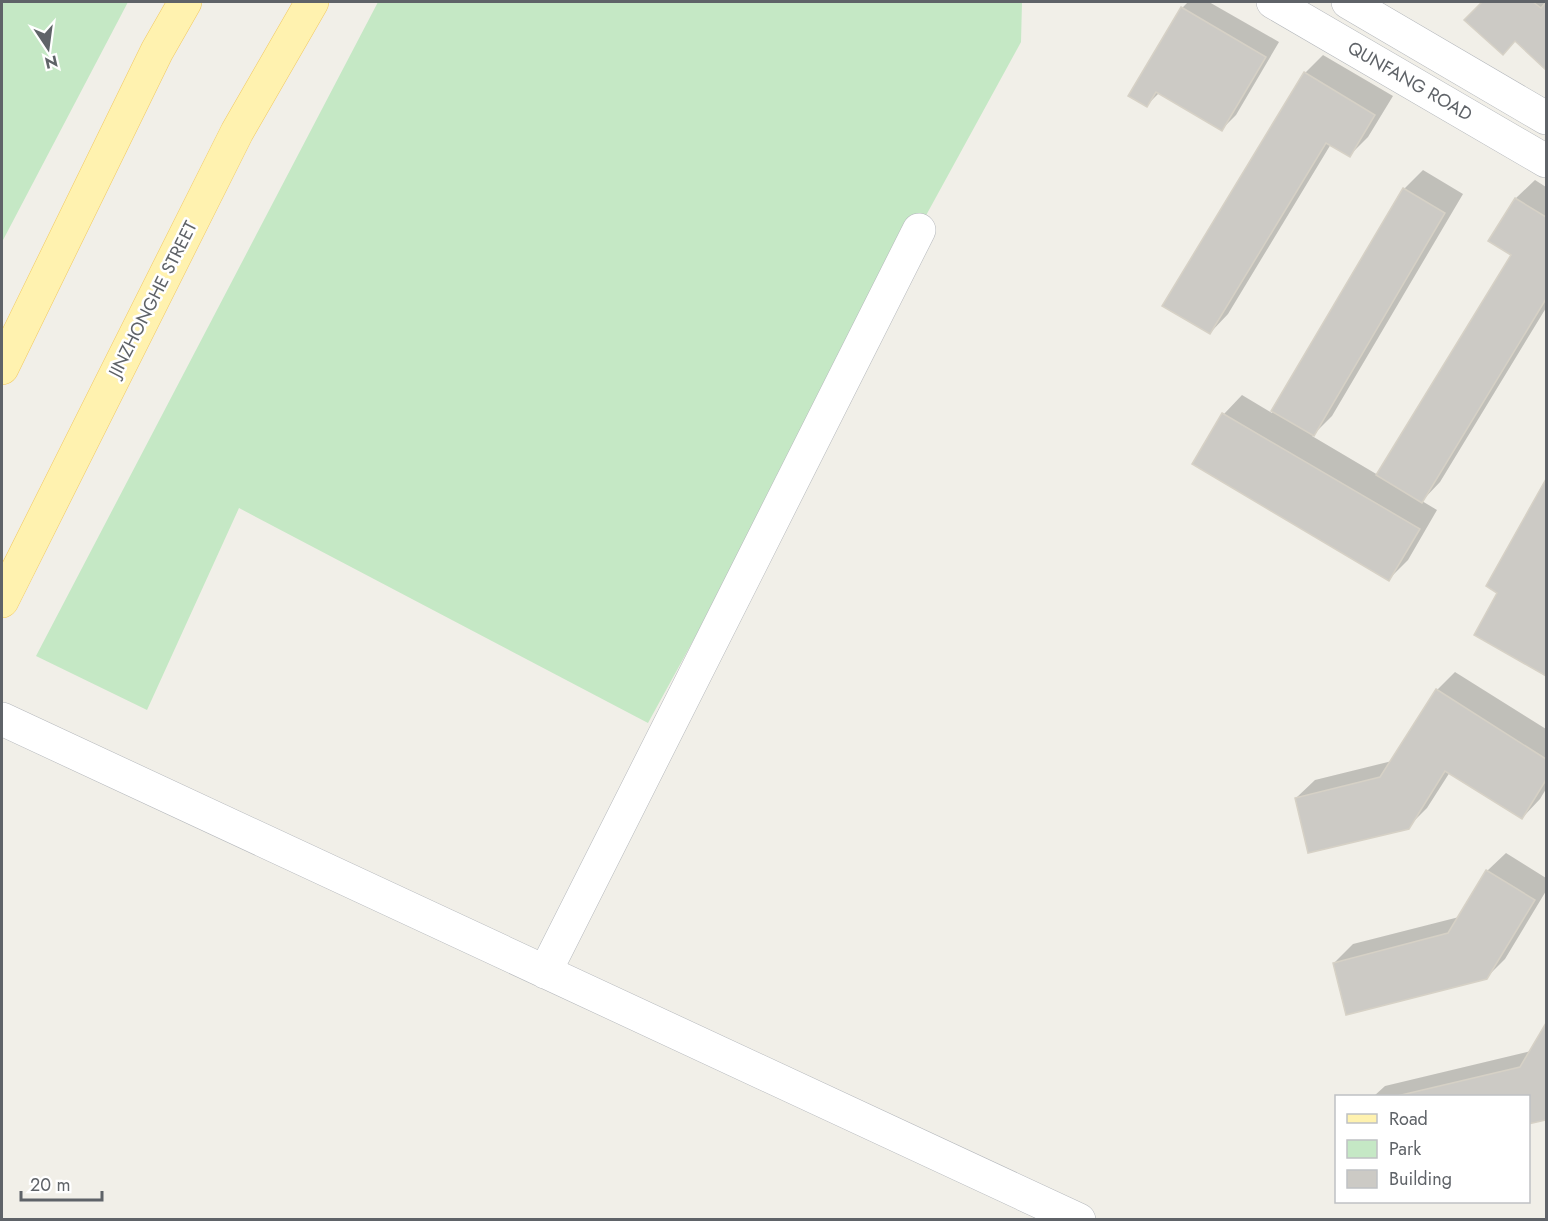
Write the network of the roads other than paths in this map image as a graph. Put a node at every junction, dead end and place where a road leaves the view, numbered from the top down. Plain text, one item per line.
1 (185, 2) edge
2 (312, 2) edge
3 (1273, 2) edge
4 (1348, 2) edge
5 (1546, 118) edge
6 (1546, 161) edge
7 (919, 230) dead end
8 (2, 368) edge
9 (2, 601) edge
10 (2, 719) edge
11 (545, 972) junction
12 (1079, 1220) edge

1 - 8 main road
2 - 9 main road, JINZHONGHE STREET
3 - 6 street, QUNFANG ROAD
4 - 5 street, QUNFANG ROAD
7 - 11 street
10 - 11 street
11 - 12 street

